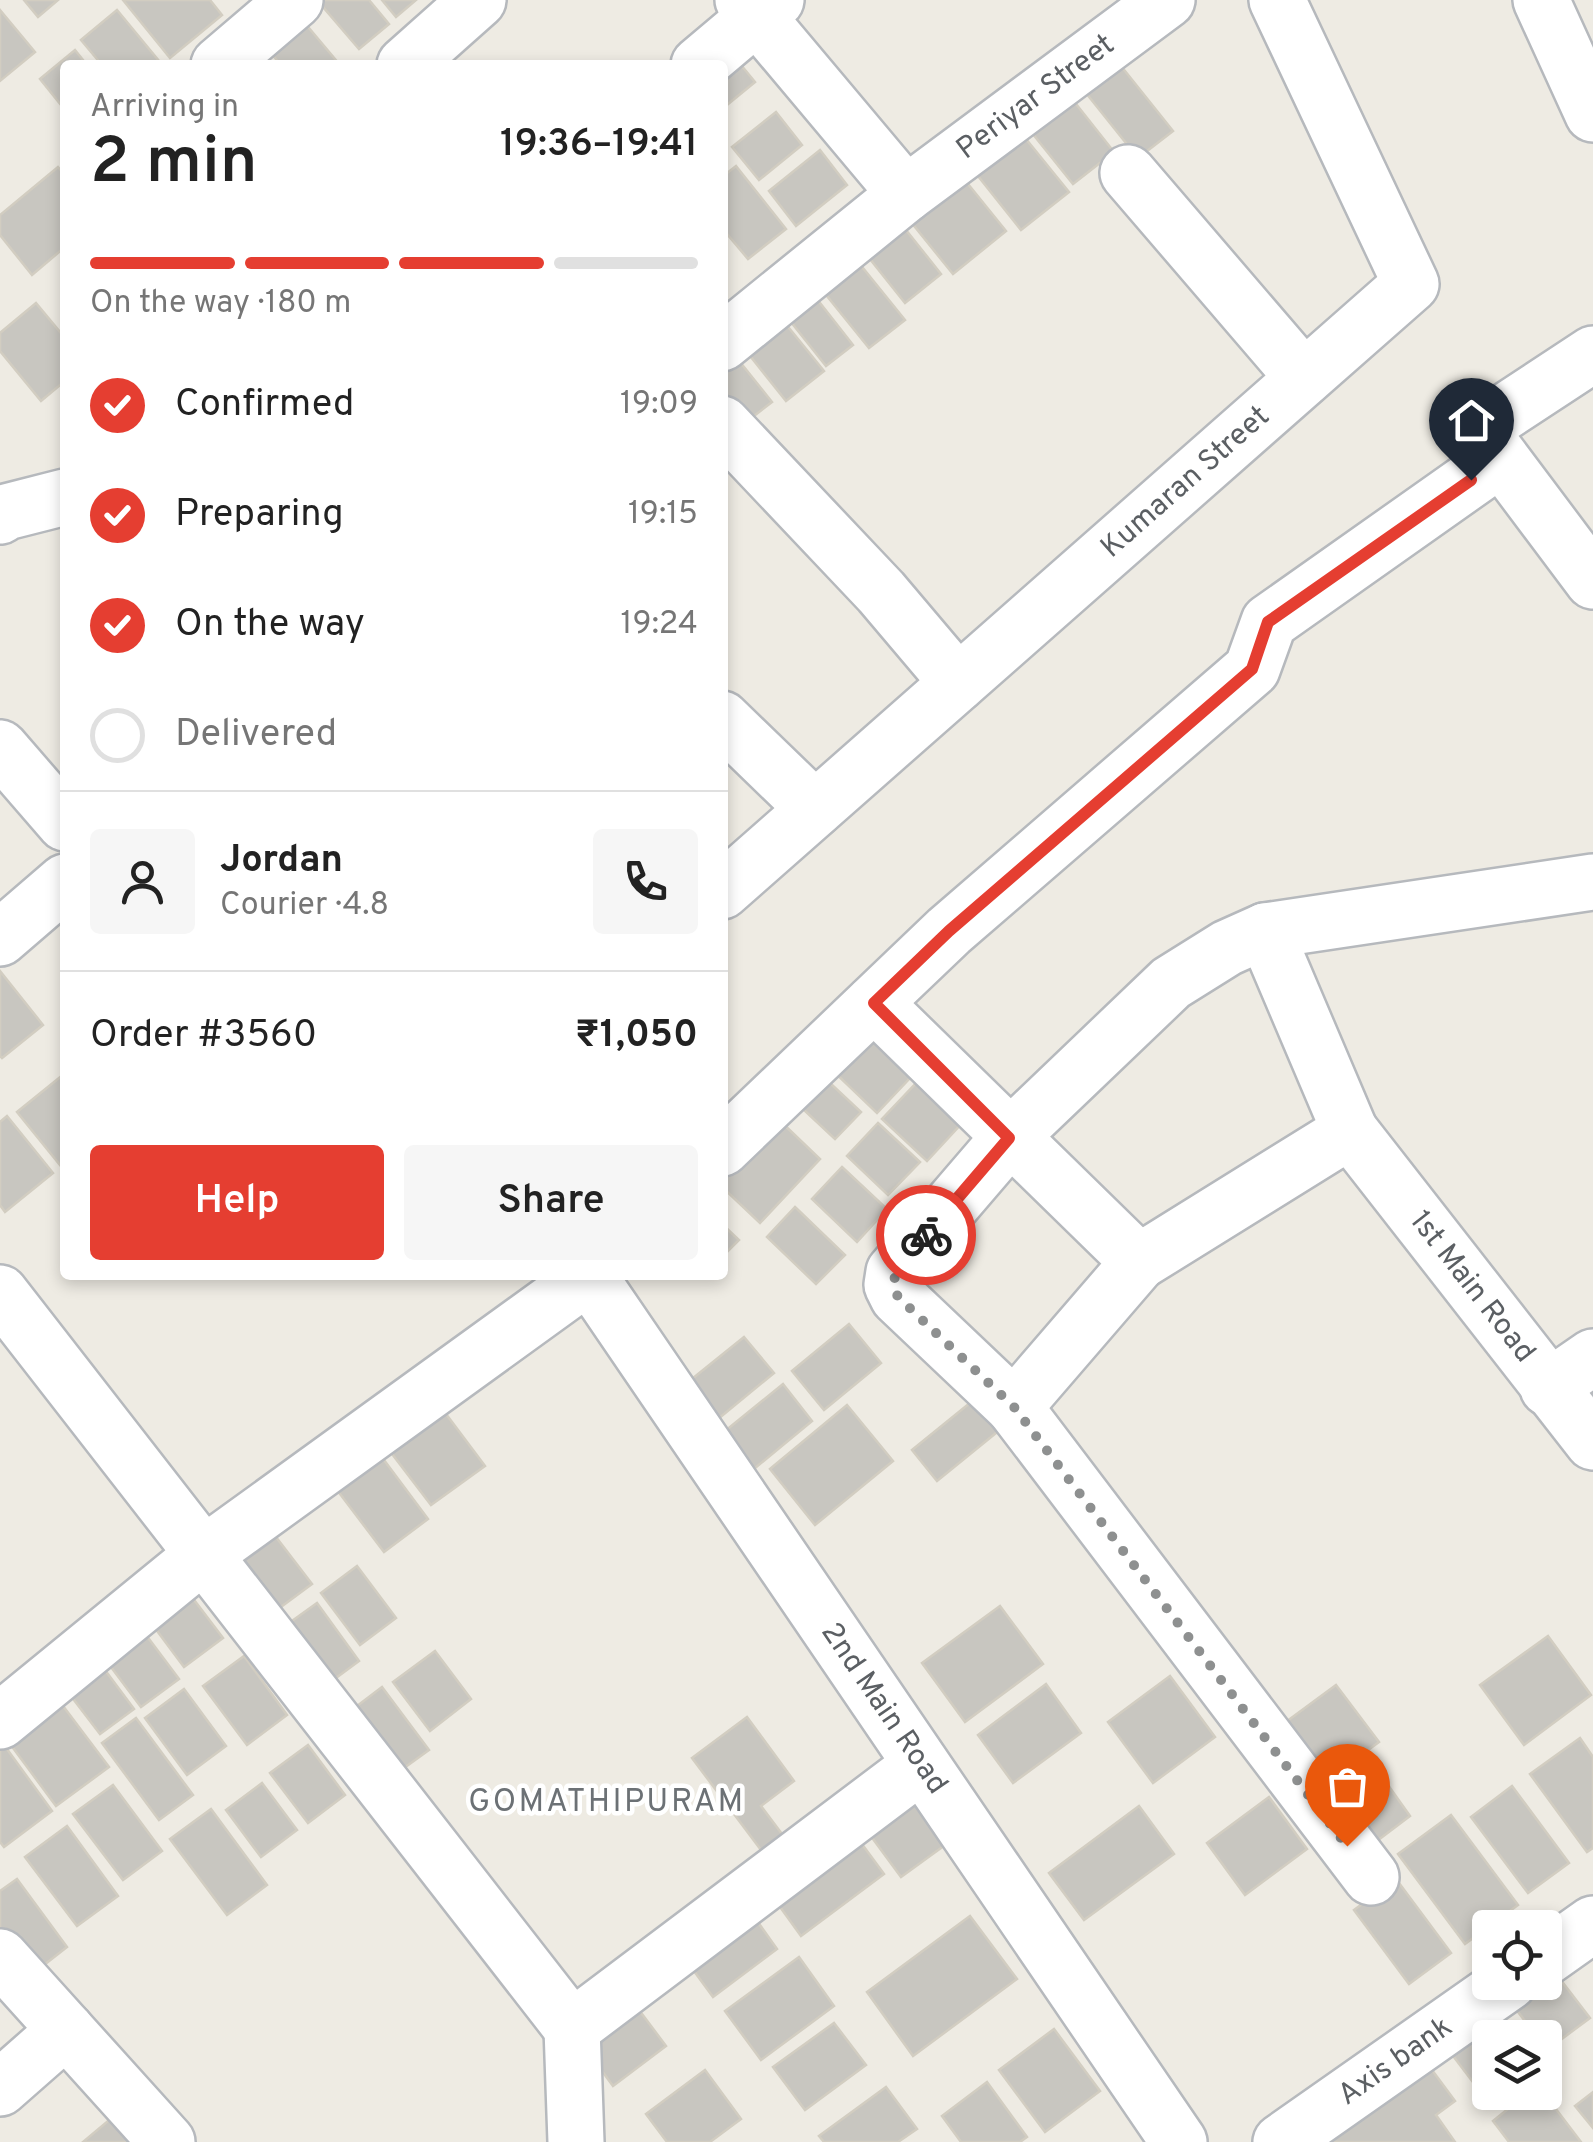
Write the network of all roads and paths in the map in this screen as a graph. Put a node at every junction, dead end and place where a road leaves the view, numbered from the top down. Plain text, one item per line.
1 (295, 0) edge
2 (478, 0) edge
3 (1167, 0) edge
4 (1276, 0) edge
5 (1541, 0) edge
6 (759, 6) edge
7 (226, 60) edge
8 (411, 60) edge
9 (704, 60) edge
10 (1593, 114) edge
11 (1128, 173) dead end
12 (906, 194) junction
13 (728, 338) edge
14 (1593, 354) edge
15 (1304, 378) junction
16 (728, 430) edge
17 (1500, 459) junction
18 (60, 498) edge
19 (0, 516) edge
20 (1593, 582) edge
21 (958, 683) junction
22 (728, 726) edge
23 (0, 748) edge
24 (815, 808) junction
25 (60, 817) edge
26 (1593, 882) edge
27 (728, 885) edge
28 (60, 886) edge
29 (1265, 931) junction
30 (0, 938) edge
31 (874, 1003) junction
32 (1350, 1131) junction
33 (1009, 1138) junction
34 (728, 1142) edge
35 (1140, 1262) junction
36 (582, 1280) edge
37 (592, 1280) edge
38 (0, 1293) edge
39 (1593, 1358) edge
40 (1548, 1388) junction
41 (1014, 1407) junction
42 (1593, 1442) edge
43 (204, 1554) junction
44 (0, 1721) edge
45 (922, 1765) junction
46 (1371, 1877) dead end
47 (1593, 1924) edge
48 (1562, 1946) edge
49 (0, 1957) edge
50 (1483, 2000) edge
51 (572, 2028) junction
52 (66, 2030) junction
53 (0, 2088) edge
54 (1157, 2134) edge
55 (167, 2142) edge
56 (576, 2142) edge
57 (1281, 2142) edge

1 - 7 street
2 - 8 street
3 - 12 street, Periyar Street
4 - 15 street, Kumaran Street
5 - 10 street
6 - 9 street
6 - 12 street
11 - 15 street
12 - 13 street
14 - 17 street
15 - 21 street, Kumaran Street
16 - 21 street
17 - 20 street
17 - 31 street
18 - 19 street
21 - 24 street, Kumaran Street
22 - 24 street
23 - 25 street
24 - 27 street, Kumaran Street
26 - 29 street
28 - 30 street
29 - 32 street, 1st Main Road
29 - 33 street
31 - 33 street
31 - 34 street
32 - 35 street
32 - 40 street, 1st Main Road
33 - 35 street
33 - 41 street
35 - 41 street
36 - 43 street
37 - 45 street, 2nd Main Road
38 - 43 street
39 - 40 street
40 - 42 street, 1st Main Road
41 - 46 street
43 - 44 street
43 - 51 street
45 - 51 street
45 - 54 street, 2nd Main Road
47 - 48 street
49 - 52 street
50 - 57 street, Axis bank
51 - 56 street
52 - 53 street
52 - 55 street

